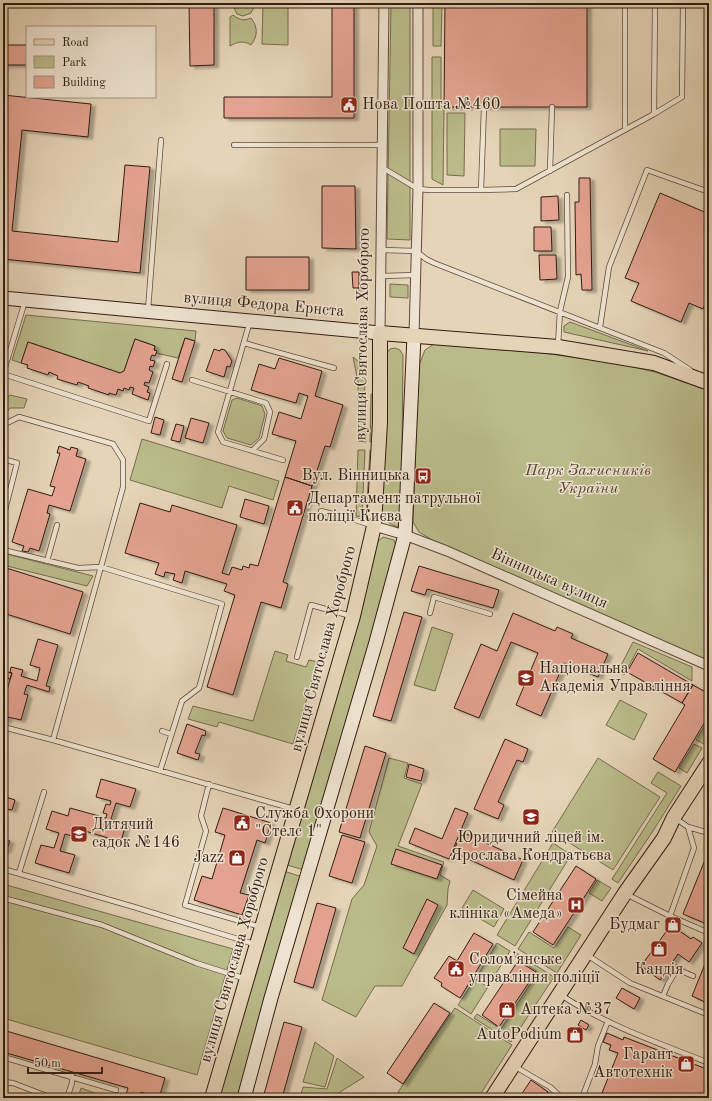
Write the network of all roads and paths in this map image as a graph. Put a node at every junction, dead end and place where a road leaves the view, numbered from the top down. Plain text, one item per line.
1 (384, 3) edge
2 (418, 3) edge
3 (625, 3) edge
4 (655, 3) edge
5 (683, 3) edge
6 (484, 107) dead end
7 (552, 107) dead end
8 (654, 114) junction
9 (625, 130) junction
10 (161, 140) dead end
11 (234, 145) dead end
12 (382, 145) junction
13 (383, 168) junction
14 (550, 171) junction
15 (418, 189) junction
16 (481, 190) junction
17 (709, 192) edge
18 (567, 195) dead end
19 (382, 250) junction
20 (416, 251) junction
21 (416, 275) junction
22 (382, 276) junction
23 (3, 298) edge
24 (25, 300) junction
25 (560, 311) junction
26 (148, 312) junction
27 (250, 321) junction
28 (600, 327) junction
29 (380, 333) junction
30 (414, 336) junction
31 (244, 343) junction
32 (558, 347) junction
33 (166, 364) dead end
34 (334, 368) dead end
35 (192, 380) dead end
36 (708, 382) edge
37 (230, 392) junction
38 (3, 431) edge
39 (253, 450) junction
40 (3, 459) edge
41 (283, 460) dead end
42 (321, 511) dead end
43 (3, 518) edge
44 (57, 525) dead end
45 (374, 526) junction
46 (405, 535) junction
47 (3, 550) edge
48 (47, 561) junction
49 (102, 567) junction
50 (430, 613) dead end
51 (490, 614) dead end
52 (353, 616) junction
53 (297, 657) dead end
54 (709, 666) edge
55 (3, 727) edge
56 (162, 731) dead end
57 (171, 734) junction
58 (53, 740) junction
59 (709, 763) edge
60 (160, 770) junction
61 (209, 784) junction
62 (44, 792) dead end
63 (297, 810) junction
64 (674, 817) junction
65 (688, 828) junction
66 (709, 833) edge
67 (3, 869) edge
68 (19, 873) junction
69 (625, 893) junction
70 (3, 898) edge
71 (670, 916) junction
72 (263, 927) junction
73 (709, 933) edge
74 (258, 945) junction
75 (585, 954) junction
76 (693, 976) dead end
77 (247, 979) junction
78 (559, 994) junction
79 (663, 996) junction
80 (709, 1015) edge
81 (608, 1022) junction
82 (3, 1057) edge
83 (709, 1063) edge
84 (513, 1066) junction
85 (72, 1076) junction
86 (3, 1082) edge
87 (116, 1090) dead end
88 (52, 1098) edge
89 (67, 1098) edge
90 (212, 1098) edge
91 (244, 1098) edge
92 (492, 1098) edge
93 (562, 1098) edge
94 (582, 1098) edge

1 - 12 street, вулиця Святослава Хороброго
2 - 15 street
3 - 9 lane
4 - 8 lane
5 - 8 lane
6 - 16 lane
7 - 14 lane
8 - 9 lane
9 - 14 lane
10 - 26 lane
11 - 12 lane
12 - 13 street, вулиця Святослава Хороброго
13 - 15 lane
13 - 19 street, вулиця Святослава Хороброго
14 - 16 lane
15 - 16 lane
15 - 20 street
17 - 28 lane
18 - 25 lane
19 - 20 lane
19 - 22 street, вулиця Святослава Хороброго
20 - 21 street
20 - 25 lane
21 - 22 lane
21 - 30 street
22 - 29 street, вулиця Святослава Хороброго
23 - 24 street, вулиця Федора Ернста
24 - 26 street, вулиця Федора Ернста
24 - 33 lane
25 - 28 lane
25 - 32 lane
26 - 27 street, вулиця Федора Ернста
27 - 29 street, вулиця Федора Ернста
27 - 31 lane
28 - 36 lane
29 - 30 main road, вулиця Федора Ернста
29 - 45 main road, вулиця Святослава Хороброго
30 - 32 main road, вулиця Федора Ернста
30 - 46 street
31 - 34 lane
31 - 37 lane
32 - 36 main road, вулиця Федора Ернста
35 - 37 lane
37 - 39 lane
37 - 39 lane
38 - 49 lane
39 - 41 lane
40 - 43 lane
42 - 45 lane
44 - 48 lane
45 - 46 street, Вінницька вулиця
45 - 52 main road, вулиця Святослава Хороброго
46 - 54 street, Вінницька вулиця
46 - 91 street
47 - 48 lane
48 - 49 lane
49 - 57 lane
49 - 58 lane
50 - 51 lane
52 - 53 lane
52 - 63 main road, вулиця Святослава Хороброго
55 - 58 lane
56 - 57 lane
57 - 60 lane
58 - 60 lane
59 - 64 main road
60 - 61 lane
61 - 63 lane
61 - 72 lane
62 - 68 lane
63 - 72 main road, вулиця Святослава Хороброго
64 - 65 lane
64 - 69 main road
65 - 66 lane
65 - 71 lane
67 - 68 lane
68 - 74 lane
69 - 71 lane
69 - 75 main road
70 - 77 lane
71 - 73 lane
72 - 74 main road, вулиця Святослава Хороброго
74 - 77 main road, вулиця Святослава Хороброго
75 - 78 main road
75 - 79 lane
76 - 79 lane
77 - 90 main road, вулиця Святослава Хороброго
78 - 81 lane
78 - 84 main road
79 - 80 lane
81 - 83 lane
81 - 94 lane
82 - 85 lane
84 - 92 main road
84 - 93 lane
85 - 87 lane
85 - 89 lane
86 - 88 lane

